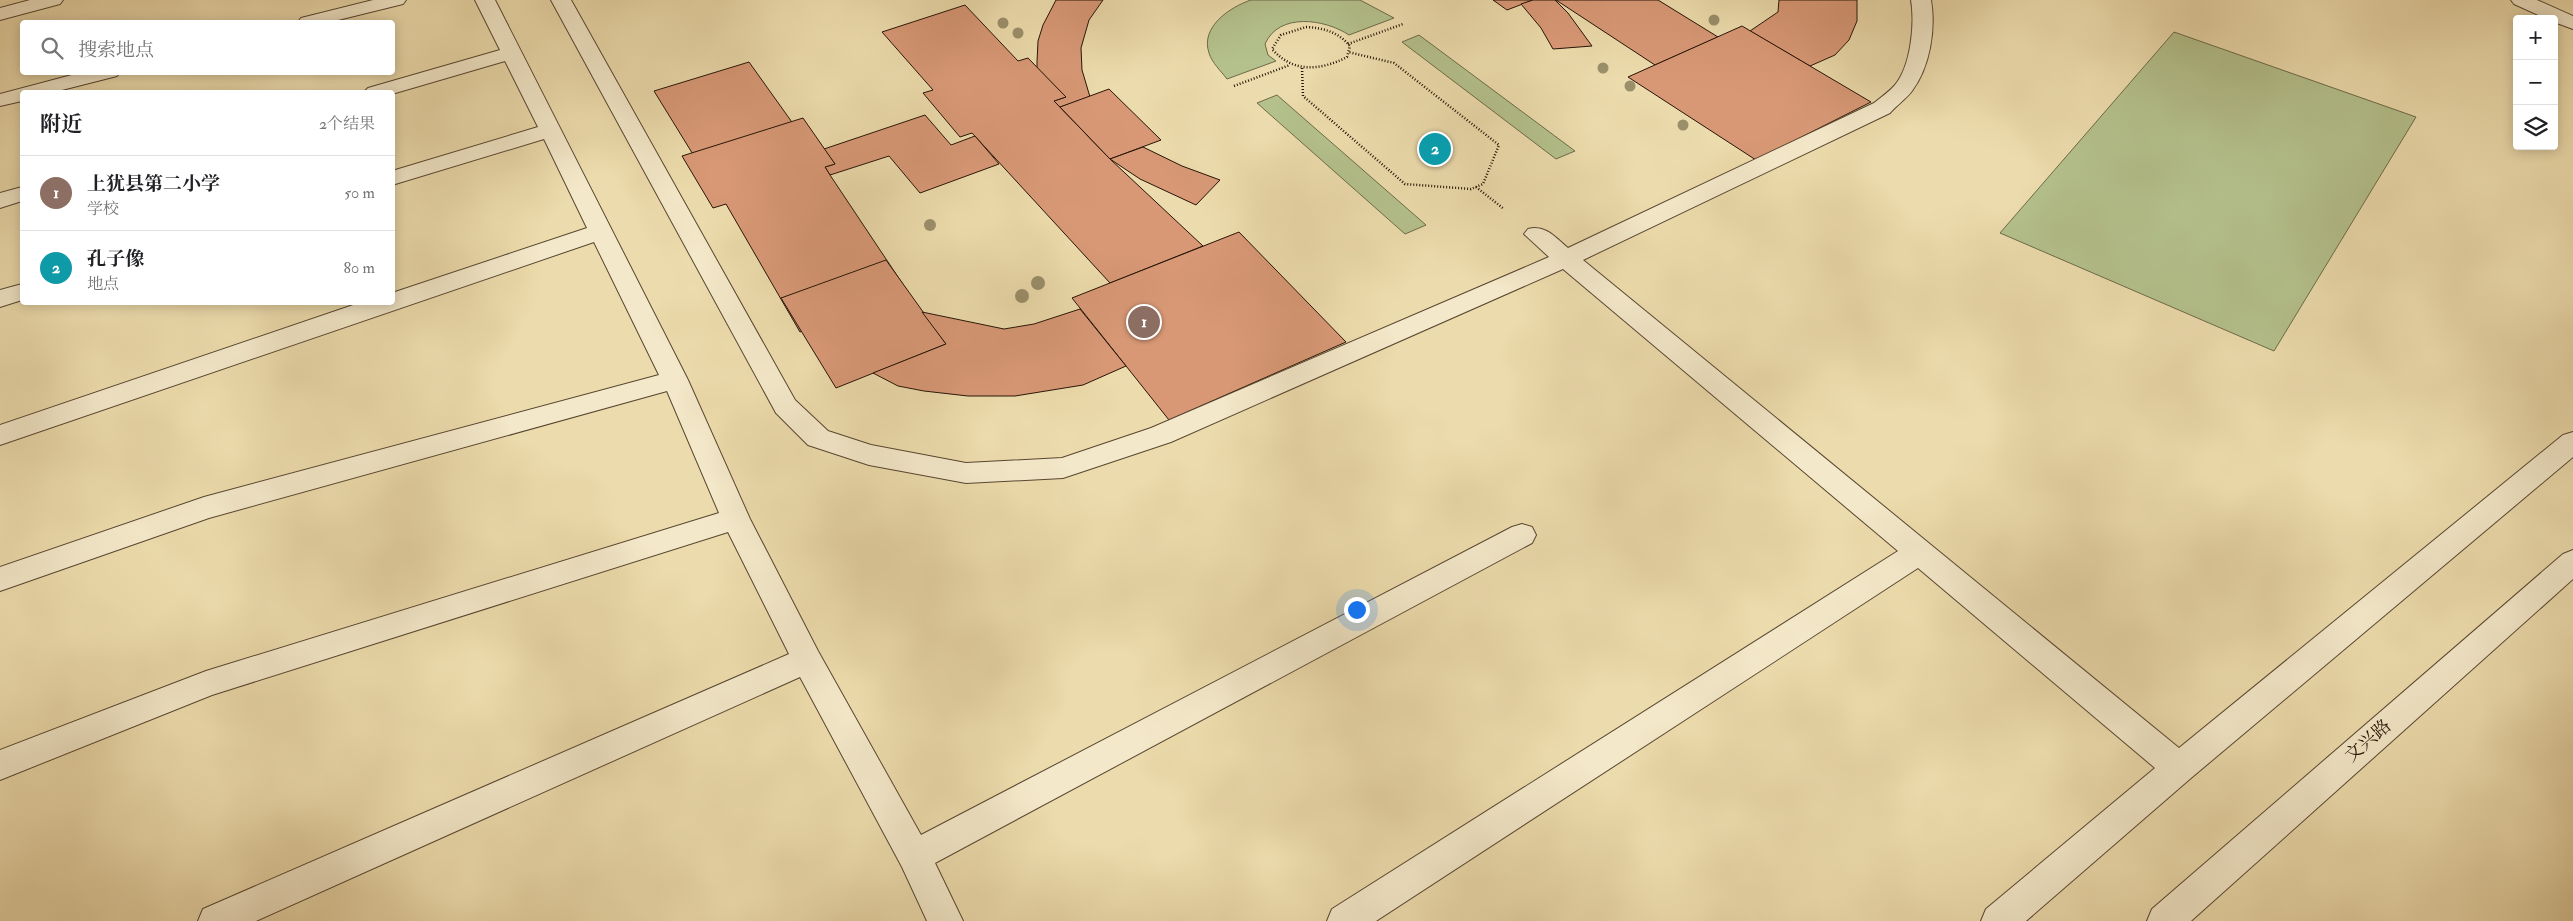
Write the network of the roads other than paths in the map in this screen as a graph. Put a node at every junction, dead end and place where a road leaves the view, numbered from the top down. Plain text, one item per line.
1 (53, 0) edge
2 (396, 0) edge
3 (486, 0) edge
4 (561, 0) edge
5 (1921, 0) edge
6 (2521, 0) edge
7 (0, 14) edge
8 (316, 20) edge
9 (2573, 23) edge
10 (512, 53) junction
11 (98, 75) edge
12 (39, 90) edge
13 (382, 90) edge
14 (20, 95) edge
15 (0, 100) edge
16 (550, 130) junction
17 (395, 177) edge
18 (20, 195) edge
19 (0, 200) edge
20 (601, 231) junction
21 (1536, 234) dead end
22 (1566, 259) junction
23 (20, 293) edge
24 (0, 299) edge
25 (395, 301) edge
26 (383, 305) edge
27 (675, 380) junction
28 (0, 435) edge
29 (2573, 442) edge
30 (736, 519) junction
31 (1522, 535) dead end
32 (1919, 552) junction
33 (2573, 562) edge
34 (0, 579) edge
35 (807, 660) junction
36 (0, 765) edge
37 (2179, 768) junction
38 (914, 856) junction
39 (216, 921) edge
40 (945, 921) edge
41 (1345, 921) edge
42 (1999, 921) edge
43 (2165, 921) edge

1 - 7 street
2 - 8 street
3 - 10 street
4 - 22 street
5 - 22 street
6 - 9 street
10 - 13 street
10 - 16 street
11 - 12 street
14 - 15 street
16 - 17 street
16 - 20 street
18 - 19 street
20 - 25 street
20 - 27 street
21 - 22 street
22 - 32 street
23 - 24 street
26 - 28 street
27 - 30 street
27 - 34 street
29 - 37 street
30 - 35 street
30 - 36 street
31 - 38 street
32 - 37 street
32 - 41 street
33 - 43 street, 文兴路
35 - 38 street
35 - 39 street
37 - 42 street
38 - 40 street

